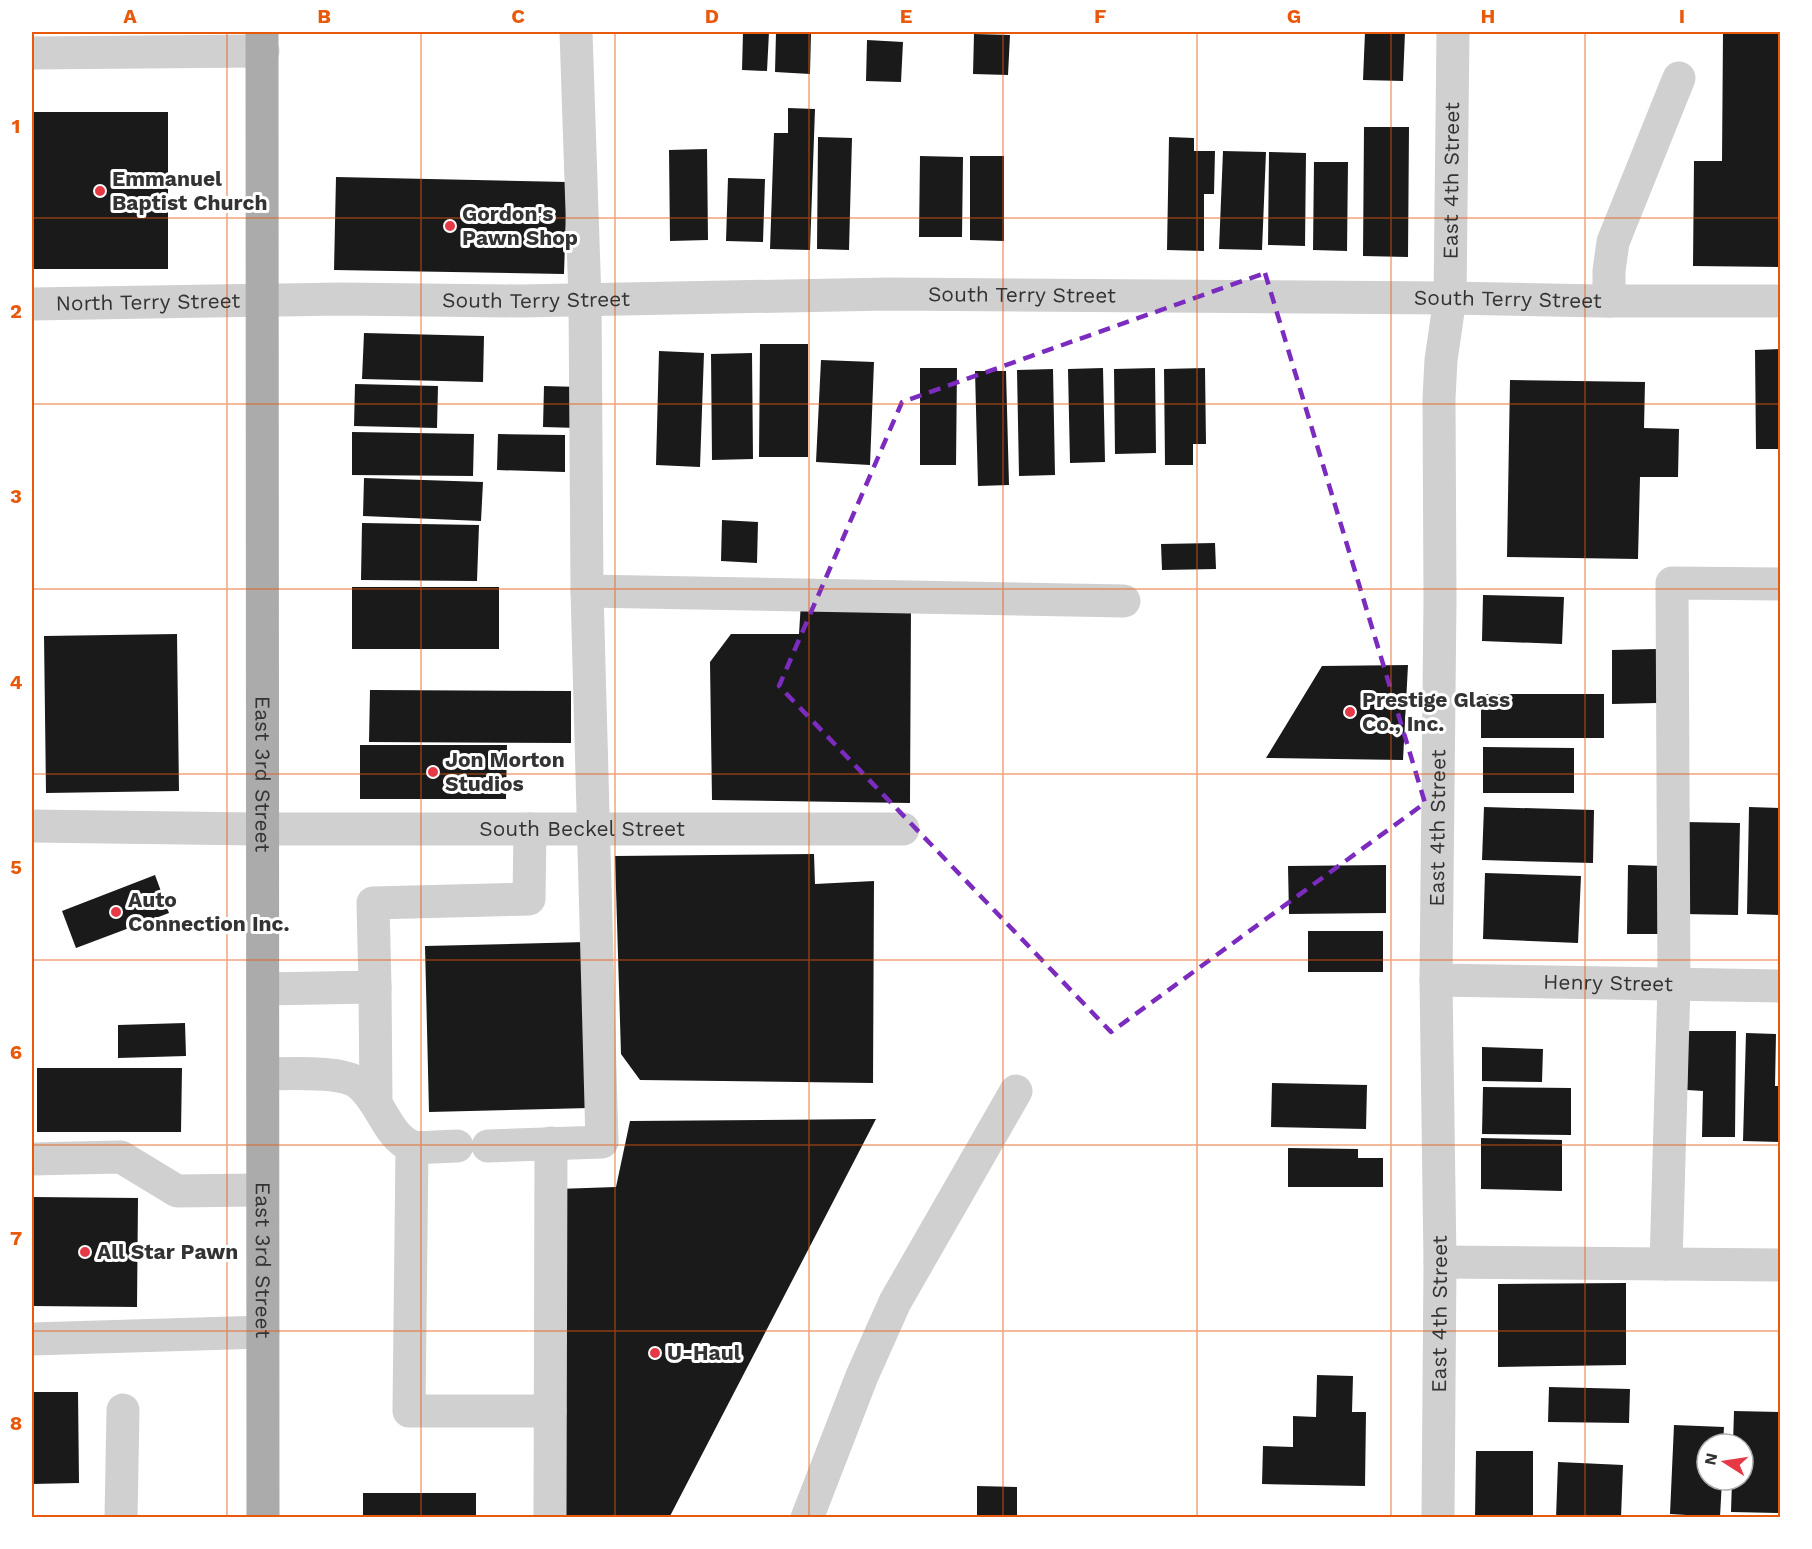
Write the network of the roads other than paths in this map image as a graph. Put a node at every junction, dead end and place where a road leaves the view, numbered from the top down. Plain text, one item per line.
1 (576, 32) edge
2 (1453, 32) edge
3 (263, 41) edge
4 (32, 53) edge
5 (1679, 78) dead end
6 (1450, 298) junction
7 (585, 300) junction
8 (1780, 300) edge
9 (263, 301) junction
10 (1609, 301) junction
11 (32, 304) edge
12 (1780, 584) edge
13 (587, 591) junction
14 (1124, 601) dead end
15 (32, 826) edge
16 (594, 828) junction
17 (263, 829) junction
18 (530, 829) junction
19 (903, 829) dead end
20 (1436, 980) junction
21 (1674, 984) junction
22 (1780, 986) edge
23 (375, 987) junction
24 (263, 989) junction
25 (263, 1074) junction
26 (1016, 1091) dead end
27 (376, 1101) junction
28 (551, 1143) junction
29 (412, 1147) junction
30 (32, 1159) edge
31 (262, 1190) junction
32 (1440, 1262) junction
33 (1666, 1264) junction
34 (1780, 1265) edge
35 (263, 1332) junction
36 (32, 1339) edge
37 (123, 1410) dead end
38 (550, 1411) junction
39 (121, 1518) edge
40 (263, 1518) edge
41 (550, 1518) edge
42 (807, 1518) edge
43 (1438, 1518) edge

1 - 7 street
2 - 6 street, East 4th Street
3 - 4 street
3 - 9 main road, East 3rd Street
5 - 10 street
6 - 7 street, South Terry Street
6 - 10 street, South Terry Street
6 - 20 street, East 4th Street
7 - 9 street, South Terry Street
7 - 13 street
8 - 10 street, South Terry Street
9 - 11 street, North Terry Street
9 - 17 main road, East 3rd Street
12 - 21 street
13 - 14 street
13 - 16 street
15 - 17 street, South Beckel Street
16 - 18 street, South Beckel Street
16 - 19 street, South Beckel Street
16 - 28 street
17 - 18 street, South Beckel Street
17 - 24 main road, East 3rd Street
18 - 23 street
20 - 21 street, Henry Street
20 - 32 street, East 4th Street
21 - 22 street, Henry Street
21 - 33 street
23 - 24 street
23 - 27 street
24 - 25 main road, East 3rd Street
25 - 27 street
25 - 31 main road, East 3rd Street
26 - 42 street
27 - 29 street
28 - 29 street
28 - 38 street
29 - 38 street
30 - 31 street
31 - 35 main road, East 3rd Street
32 - 33 street
32 - 43 street, East 4th Street
33 - 34 street
35 - 36 street
35 - 40 main road, East 3rd Street
37 - 39 street
38 - 41 street

